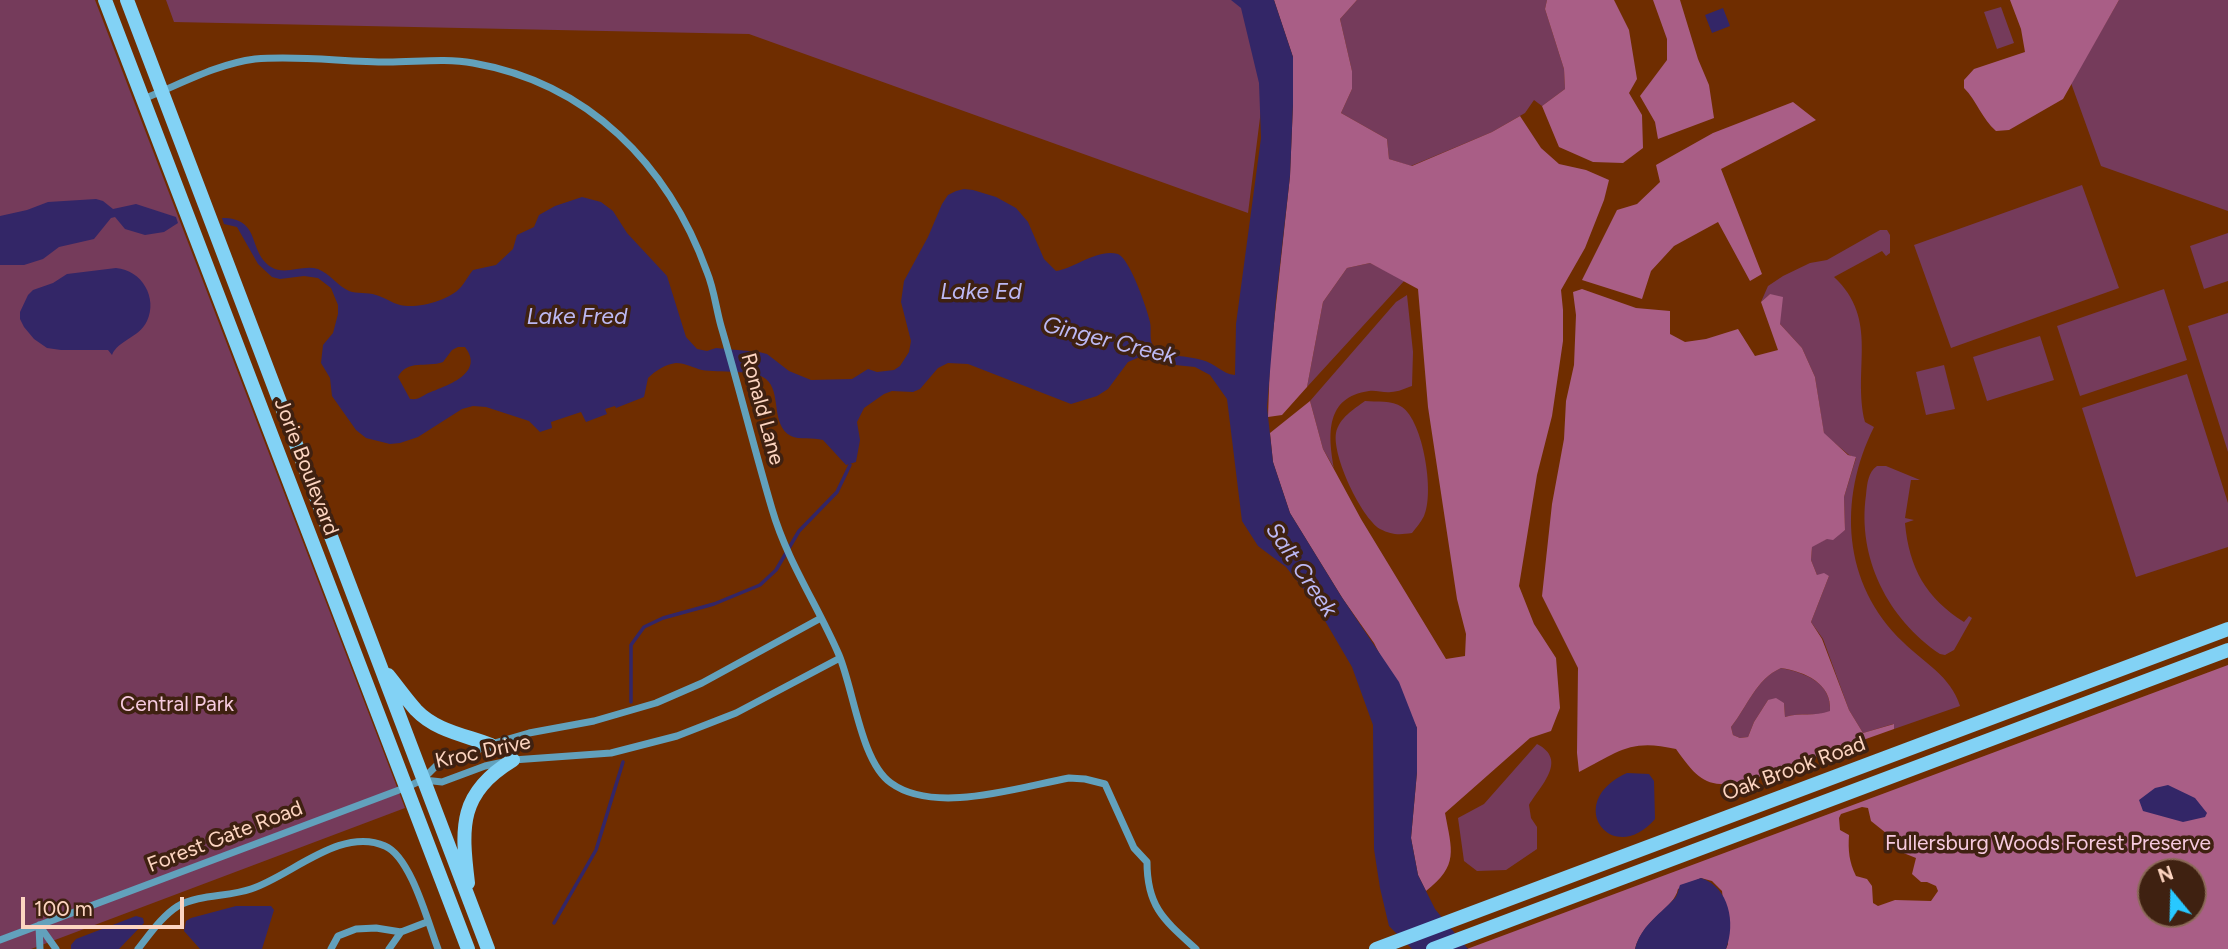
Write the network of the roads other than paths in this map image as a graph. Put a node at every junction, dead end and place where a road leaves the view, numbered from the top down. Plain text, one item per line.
1 (105, 0) edge
2 (127, 0) edge
3 (162, 91) junction
4 (142, 99) junction
5 (821, 618) junction
6 (2228, 629) edge
7 (2228, 650) edge
8 (840, 657) junction
9 (380, 664) junction
10 (491, 745) junction
11 (513, 760) junction
12 (422, 780) junction
13 (407, 787) junction
14 (471, 905) junction
15 (427, 922) junction
16 (39, 925) junction
17 (401, 932) junction
18 (0, 940) edge
19 (40, 949) edge
20 (56, 949) edge
21 (138, 949) edge
22 (331, 949) edge
23 (389, 949) edge
24 (438, 949) edge
25 (468, 949) edge
26 (488, 949) edge
27 (1196, 949) edge
28 (1376, 949) edge
29 (1433, 949) edge

1 - 4 main road, Jorie Boulevard
2 - 3 main road, Jorie Boulevard
3 - 4 street, Ronald Lane
3 - 5 street, Ronald Lane
3 - 9 main road, Jorie Boulevard
4 - 13 main road, Jorie Boulevard
5 - 8 street, Ronald Lane
5 - 10 street, Kroc Drive
6 - 28 main road, Oak Brook Road
7 - 29 main road, Oak Brook Road
8 - 11 street, Kroc Drive
8 - 27 street, Ronald Lane
9 - 10 main road
9 - 12 main road, Jorie Boulevard
10 - 12 street, Kroc Drive
11 - 12 street, Kroc Drive
11 - 14 main road
12 - 13 street, Forest Gate Road
12 - 14 main road, Jorie Boulevard
13 - 16 street, Forest Gate Road
13 - 25 main road, Jorie Boulevard
14 - 26 main road, Jorie Boulevard
15 - 17 street
15 - 21 street
15 - 24 street
16 - 18 street, Forest Gate Road
16 - 19 street
16 - 20 street
17 - 22 street
17 - 23 street

